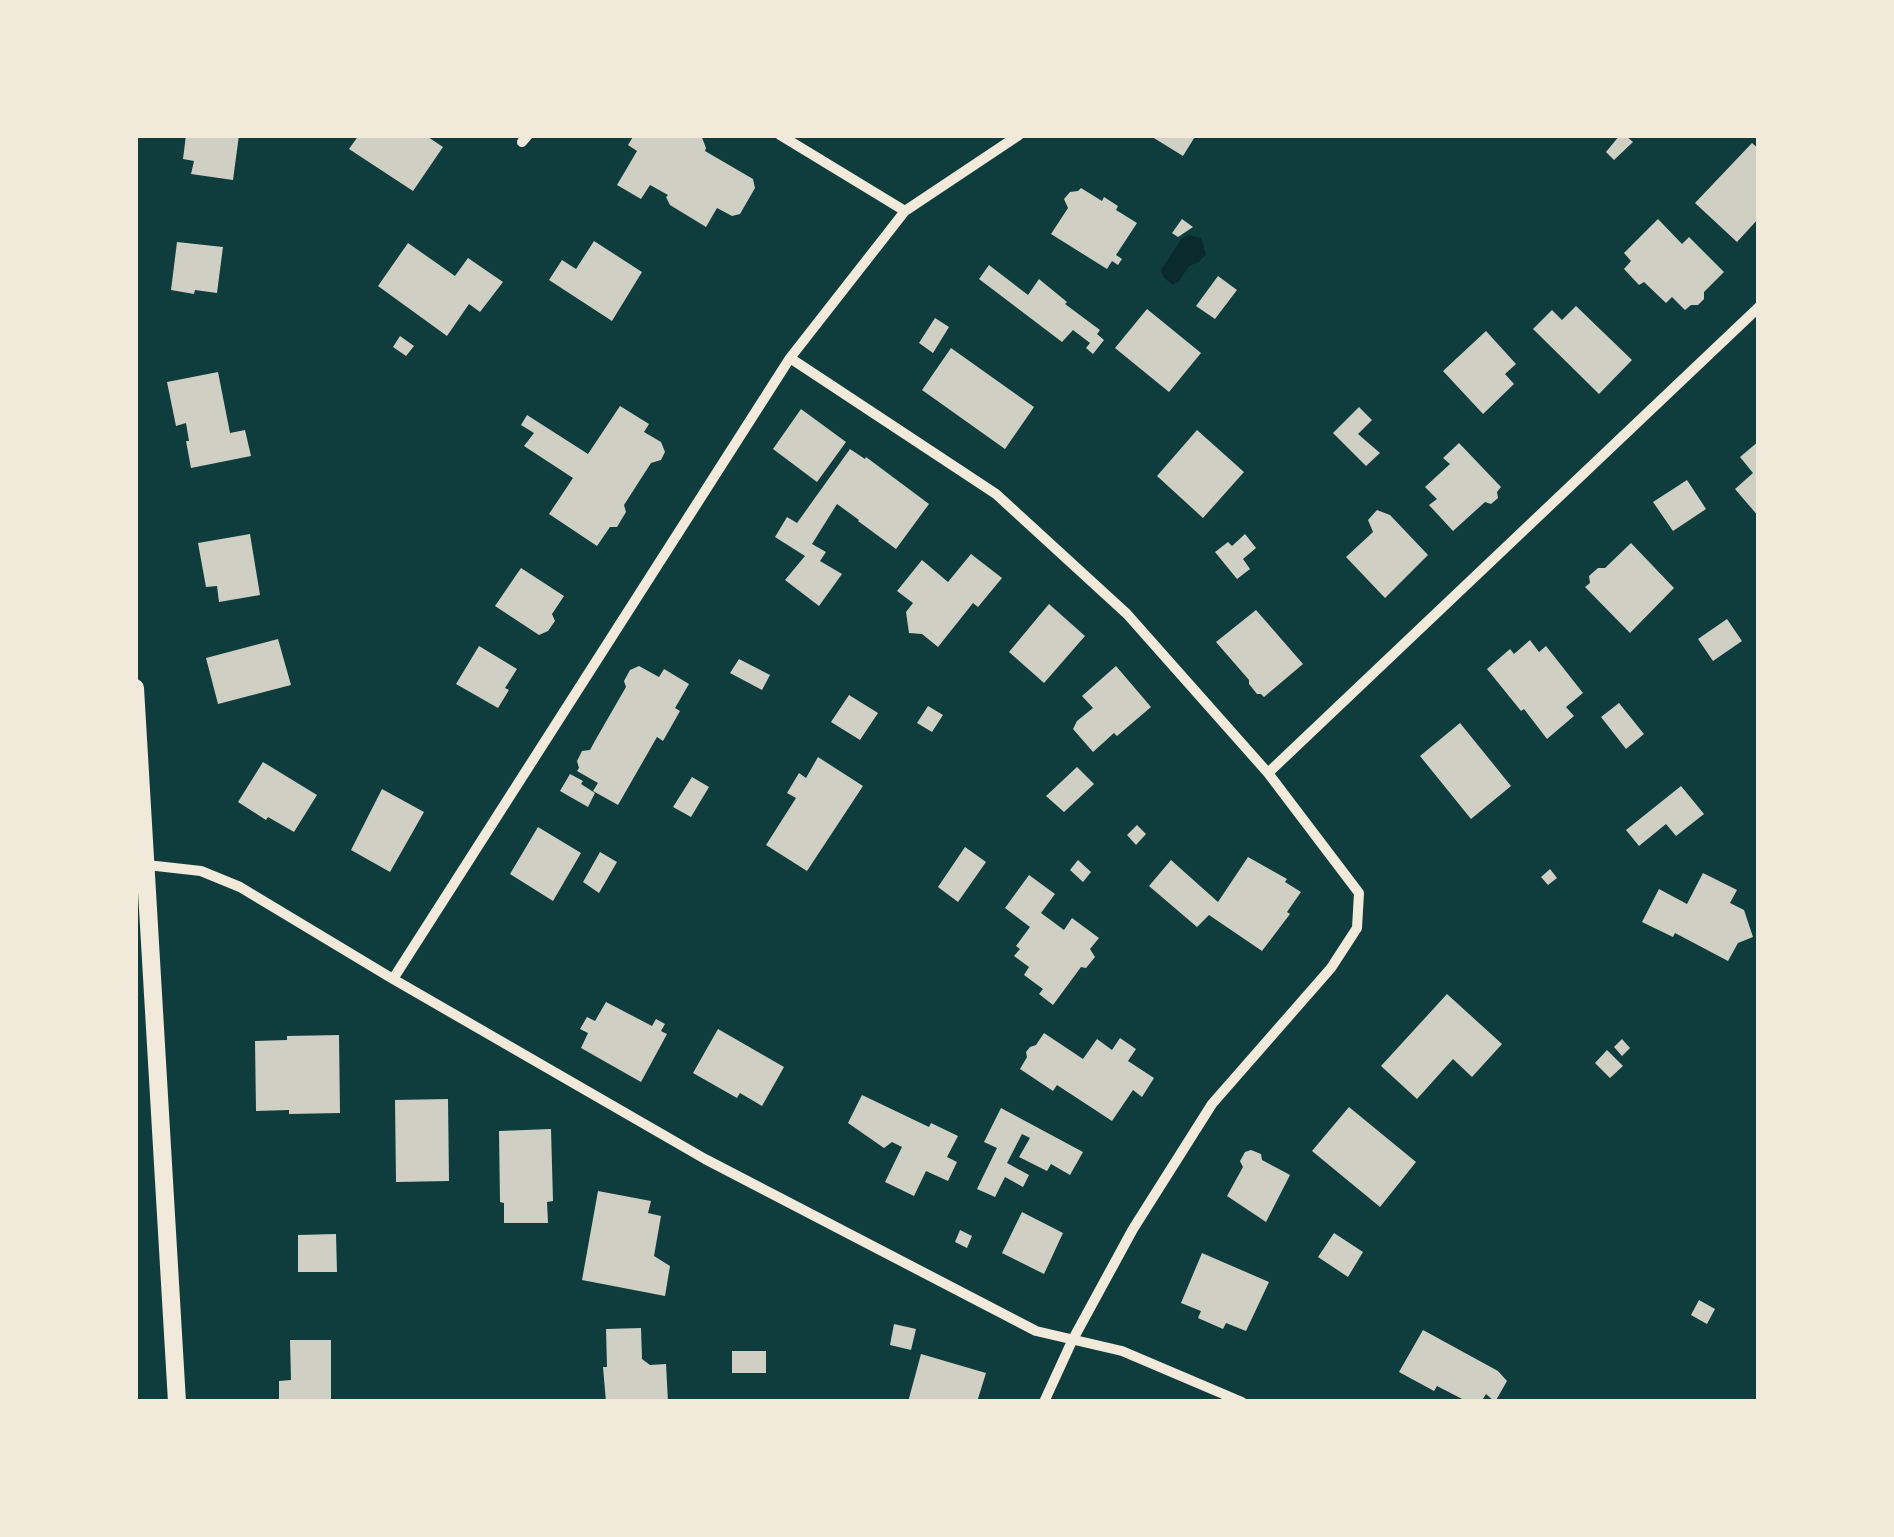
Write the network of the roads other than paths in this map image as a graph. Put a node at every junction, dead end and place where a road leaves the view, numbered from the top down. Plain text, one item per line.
1 (780, 135) edge
2 (1019, 135) edge
3 (905, 211) junction
4 (1759, 307) edge
5 (790, 358) junction
6 (135, 688) edge
7 (1268, 773) junction
8 (146, 865) junction
9 (393, 979) junction
10 (1072, 1341) junction
11 (177, 1402) edge
12 (1044, 1402) edge
13 (1242, 1402) edge

1 - 3 street
2 - 3 street
3 - 5 street
4 - 7 street
5 - 7 street
5 - 9 street
6 - 8 street
7 - 10 street
8 - 9 street
8 - 11 street
9 - 10 street
10 - 12 street
10 - 13 street

